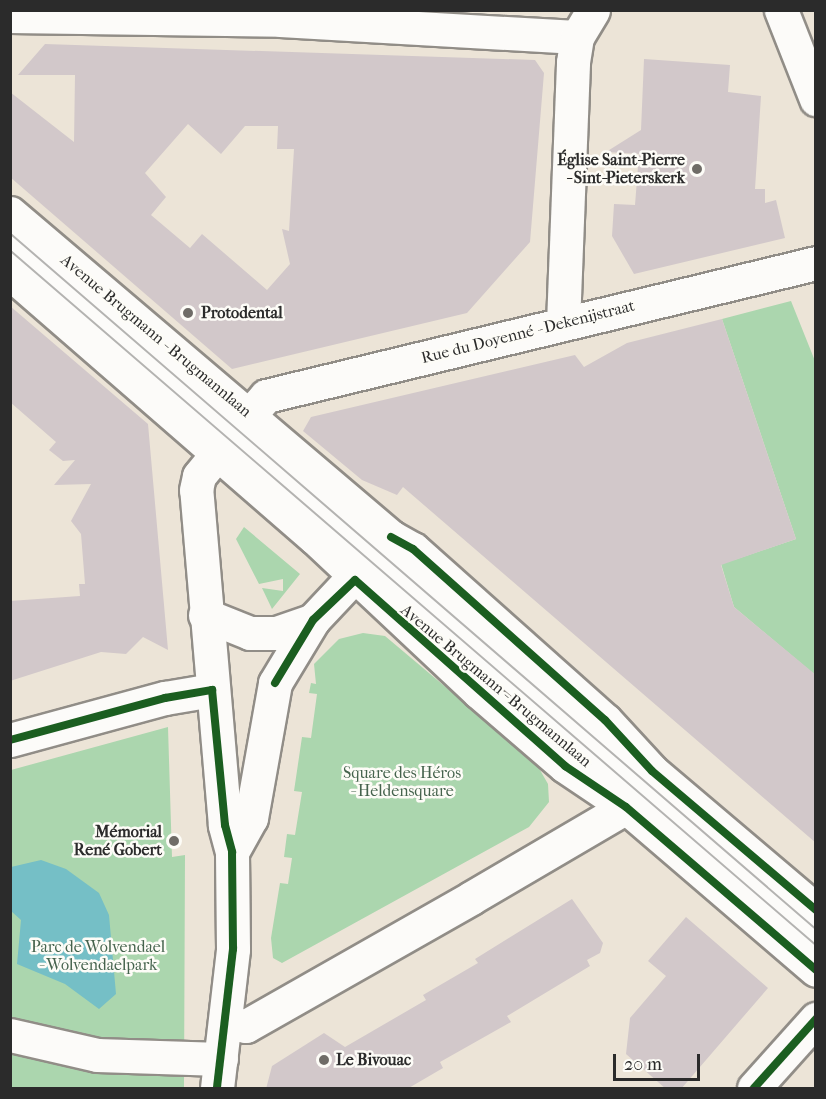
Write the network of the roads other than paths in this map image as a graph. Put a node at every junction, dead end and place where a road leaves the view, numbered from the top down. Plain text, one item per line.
1 (781, 10) edge
2 (280, 15) edge
3 (10, 16) edge
4 (585, 24) edge
5 (816, 99) edge
6 (10, 213) edge
7 (10, 241) edge
8 (816, 263) edge
9 (10, 273) edge
10 (562, 324) junction
11 (233, 434) junction
12 (373, 558) junction
13 (206, 615) junction
14 (313, 620) junction
15 (212, 690) junction
16 (10, 740) edge
17 (640, 788) junction
18 (232, 852) junction
19 (816, 910) edge
20 (816, 937) edge
21 (816, 970) edge
22 (816, 1019) edge
23 (227, 1023) junction
24 (10, 1035) edge
25 (219, 1074) edge
26 (754, 1089) edge

1 - 5 main road
2 - 3 main road
2 - 4 main road
4 - 10 main road
6 - 11 main road, Avenue Brugmann - Brugmannlaan
7 - 11 main road
8 - 10 main road, Rue du Doyenné - Dekenijstraat
9 - 11 main road, Avenue Brugmann - Brugmannlaan
10 - 11 main road, Rue du Doyenné - Dekenijstraat
11 - 12 main road, Avenue Brugmann - Brugmannlaan
11 - 12 main road, Avenue Brugmann - Brugmannlaan
11 - 13 main road, Rue du Doyenné - Dekenijstraat
12 - 14 main road
12 - 17 main road, Avenue Brugmann - Brugmannlaan
12 - 17 main road, Avenue Brugmann - Brugmannlaan
13 - 14 main road
13 - 15 main road, Rue du Doyenné - Dekenijstraat
14 - 18 main road
15 - 16 main road
15 - 18 main road, Rue du Doyenné - Dekenijstraat
17 - 19 main road, Avenue Brugmann - Brugmannlaan
17 - 20 main road
17 - 21 main road, Avenue Brugmann - Brugmannlaan
17 - 23 main road
18 - 23 main road
22 - 26 main road
23 - 25 main road
24 - 25 main road

